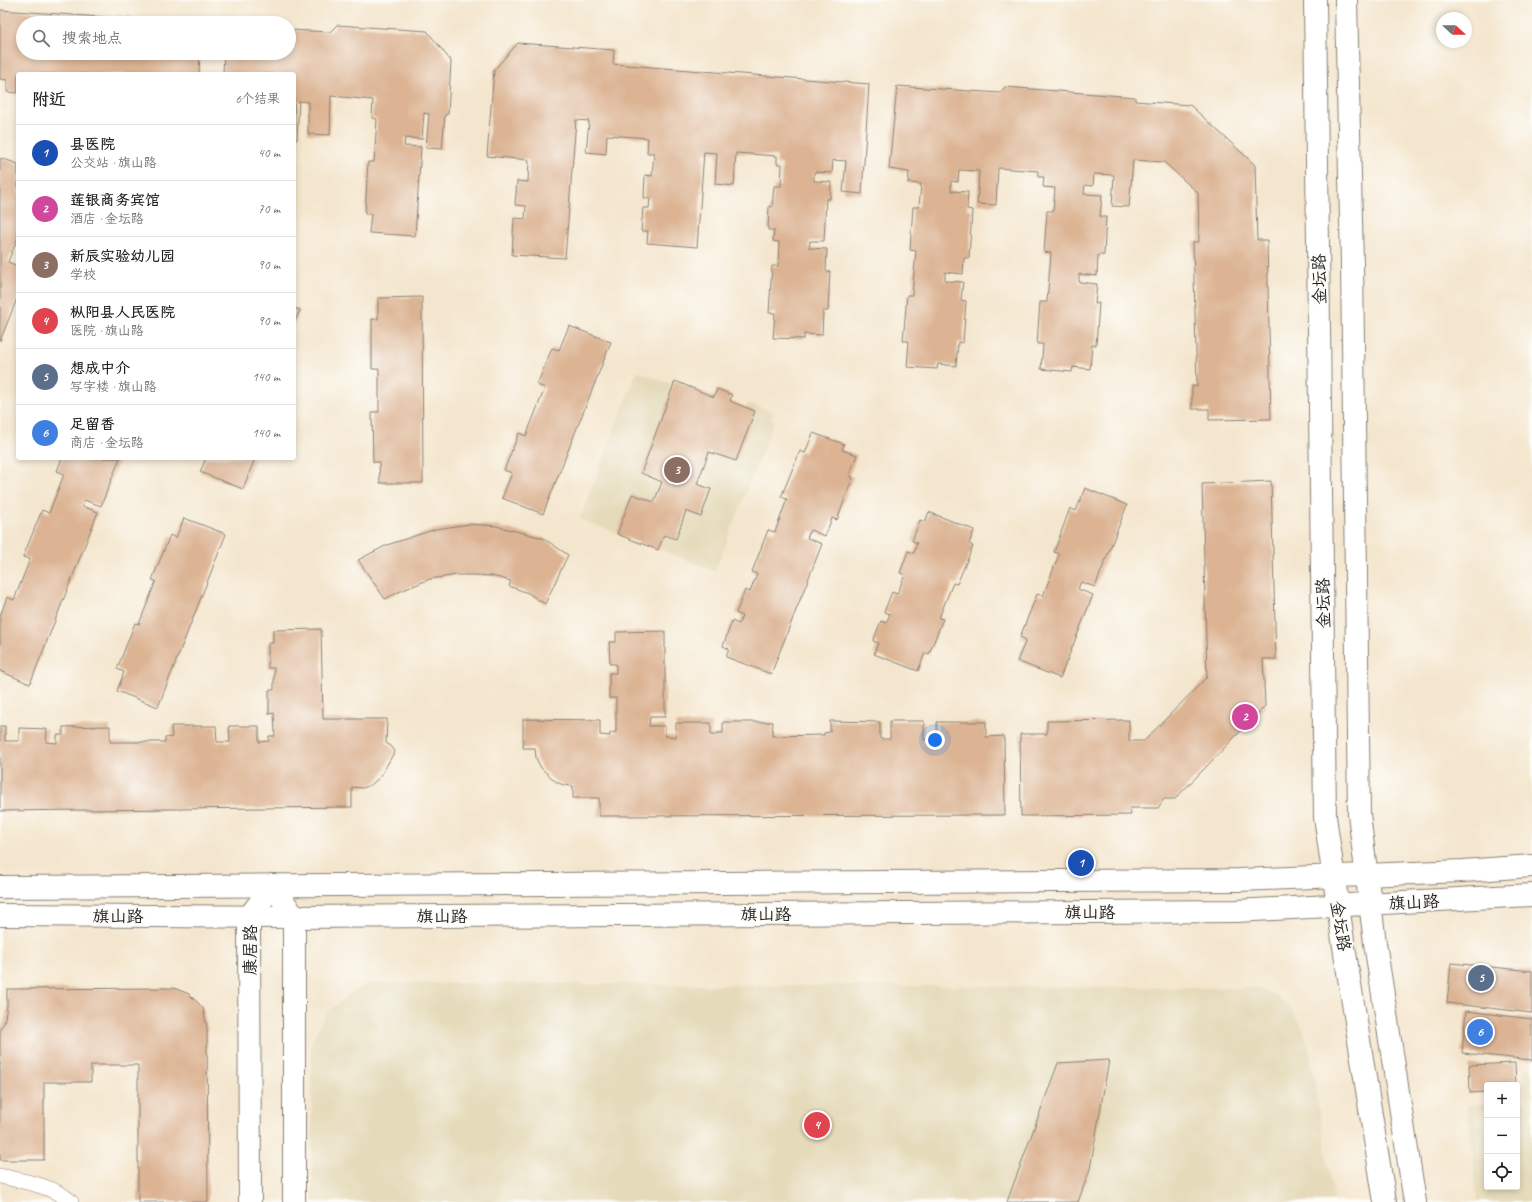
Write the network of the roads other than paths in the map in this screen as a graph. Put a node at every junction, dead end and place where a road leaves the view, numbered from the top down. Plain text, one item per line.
1 (1315, 0) edge
2 (1346, 0) edge
3 (1532, 866) edge
4 (1367, 875) junction
5 (1334, 877) junction
6 (273, 885) junction
7 (0, 887) edge
8 (1532, 895) edge
9 (1370, 904) junction
10 (1338, 906) junction
11 (0, 915) edge
12 (249, 917) junction
13 (294, 917) junction
14 (0, 1176) edge
15 (71, 1202) edge
16 (250, 1202) edge
17 (294, 1202) edge
18 (1385, 1202) edge
19 (1415, 1202) edge

1 - 5 main road, 金坛路
2 - 4 main road, 金坛路
3 - 4 main road, 旗山路
4 - 5 main road, 旗山路
4 - 9 main road, 金坛路
5 - 6 main road, 旗山路
5 - 10 main road, 金坛路
6 - 7 main road, 旗山路
6 - 12 main road, 康居路
6 - 13 main road
8 - 9 main road, 旗山路
9 - 10 main road, 旗山路
9 - 19 main road, 金坛路
10 - 13 main road, 旗山路
10 - 18 main road, 金坛路
11 - 12 main road, 旗山路
12 - 13 main road, 旗山路
12 - 16 main road, 康居路
13 - 17 main road
14 - 15 lane

